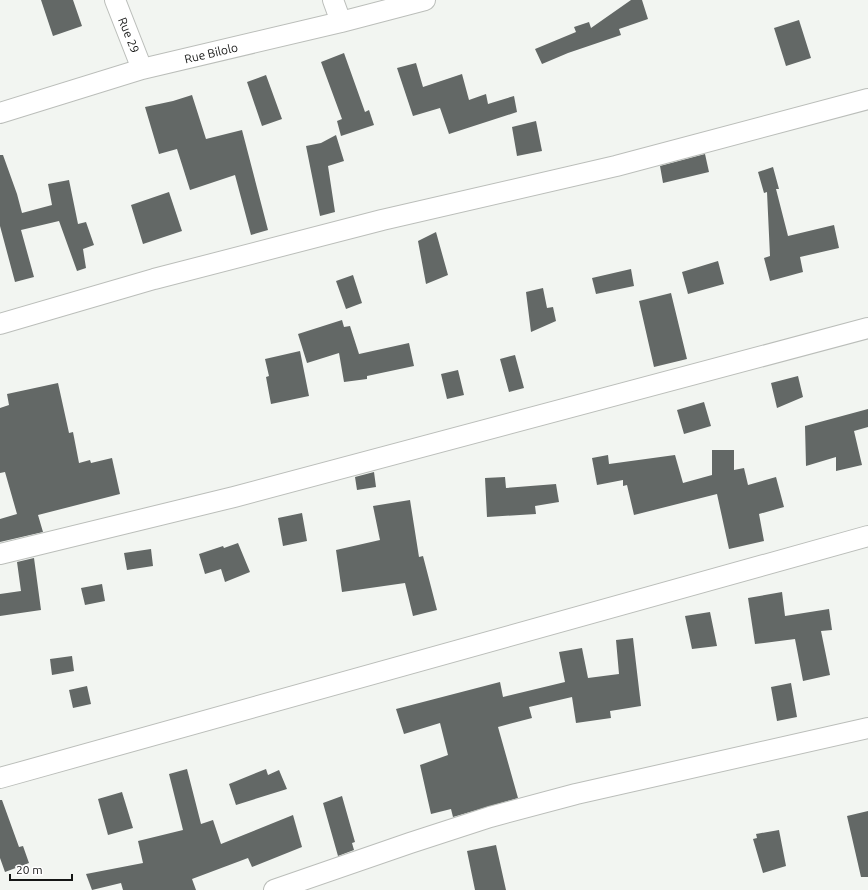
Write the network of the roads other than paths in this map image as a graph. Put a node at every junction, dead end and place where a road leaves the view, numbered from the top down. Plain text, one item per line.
1 (115, 0) edge
2 (333, 0) edge
3 (425, 0) edge
4 (341, 22) junction
5 (142, 69) junction
6 (868, 99) edge
7 (0, 113) edge
8 (0, 324) edge
9 (868, 328) edge
10 (868, 536) edge
11 (0, 554) edge
12 (868, 728) edge
13 (0, 778) edge
14 (274, 890) edge

1 - 5 street, Rue 29
2 - 4 street
3 - 4 street, Rue Bilolo
4 - 5 street, Rue Bilolo
5 - 7 street, Rue Bilolo
6 - 8 street
9 - 11 street
10 - 13 street
12 - 14 street

